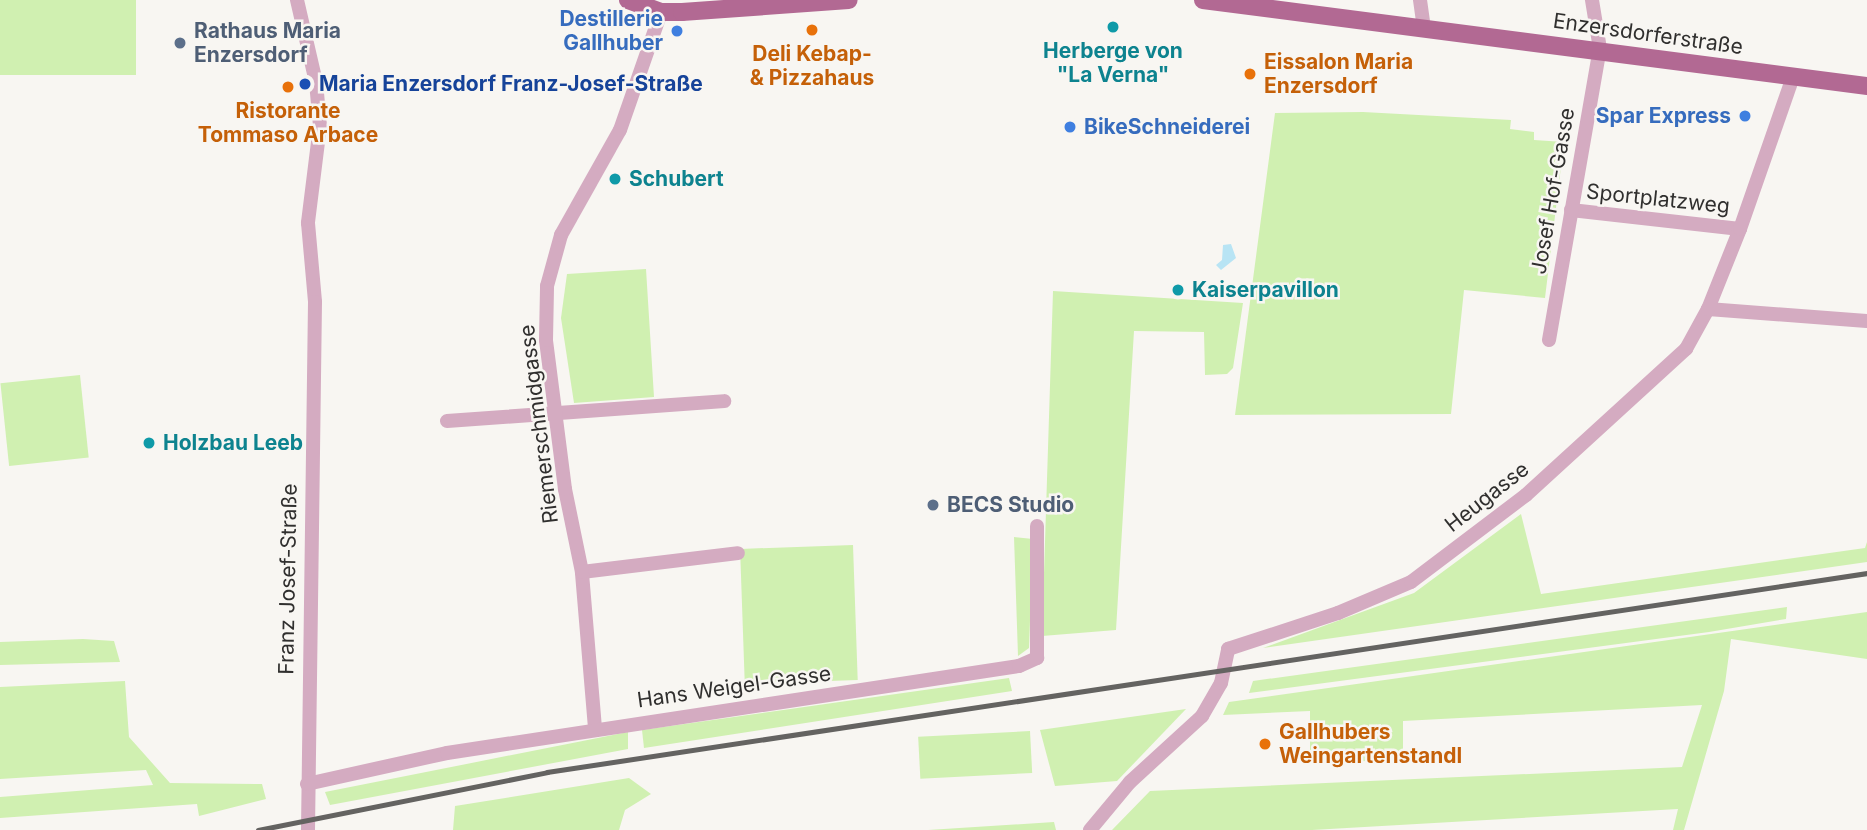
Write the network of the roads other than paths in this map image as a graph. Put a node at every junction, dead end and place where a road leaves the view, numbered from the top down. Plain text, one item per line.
1 (297, 0) edge
2 (628, 0) edge
3 (849, 0) edge
4 (1203, 0) edge
5 (1420, 0) edge
6 (1592, 0) edge
7 (661, 12) junction
8 (1423, 29) junction
9 (1600, 49) junction
10 (1793, 77) junction
11 (1867, 86) edge
12 (1571, 210) junction
13 (1740, 229) junction
14 (1708, 309) junction
15 (1867, 321) edge
16 (1549, 340) dead end
17 (724, 401) dead end
18 (556, 412) junction
19 (447, 421) dead end
20 (1037, 526) dead end
21 (738, 553) dead end
22 (582, 572) junction
23 (595, 729) junction
24 (307, 784) junction
25 (308, 830) edge
26 (1090, 830) edge

1 - 24 street, Franz Josef-Straße
2 - 7 main road
3 - 7 main road
4 - 8 main road, Enzersdorferstraße
5 - 8 street
6 - 9 street, Josef Hof-Gasse
7 - 18 street, Riemerschmidgasse
8 - 9 main road, Enzersdorferstraße
9 - 10 main road, Enzersdorferstraße
9 - 12 street, Josef Hof-Gasse
10 - 11 main road, Enzersdorferstraße
10 - 13 street, Heugasse
12 - 13 street, Sportplatzweg
12 - 16 street, Josef Hof-Gasse
13 - 14 street, Heugasse
14 - 15 street
14 - 26 street, Heugasse
17 - 18 street
18 - 19 street
18 - 22 street, Riemerschmidgasse
20 - 23 street, Hans Weigel-Gasse
21 - 22 street
22 - 23 street, Riemerschmidgasse
23 - 24 street, Hans Weigel-Gasse
24 - 25 street, Franz Josef-Straße

